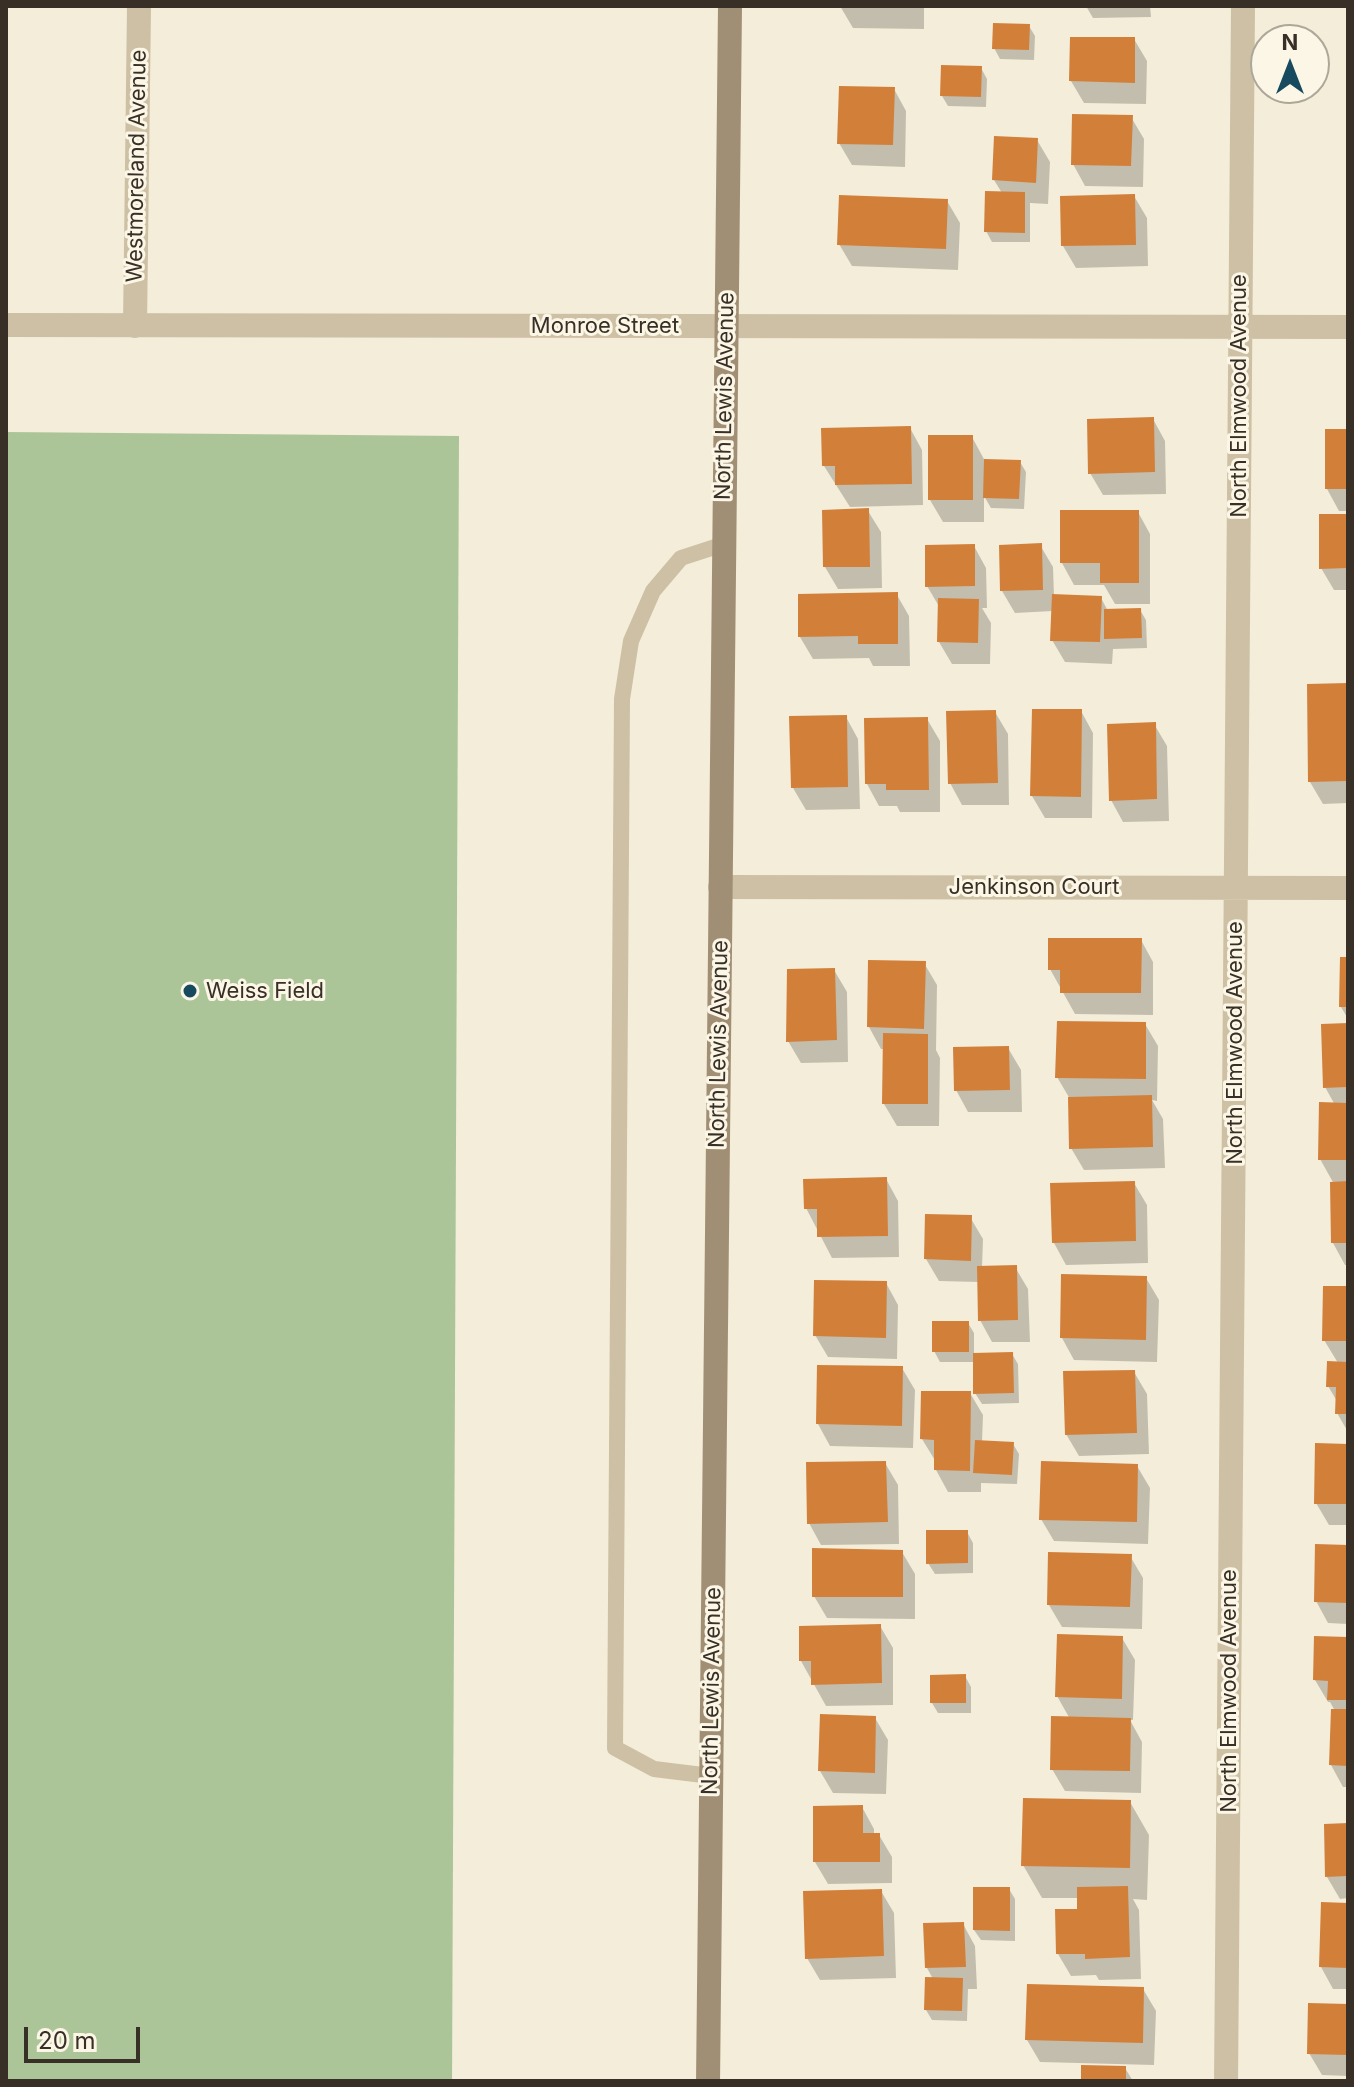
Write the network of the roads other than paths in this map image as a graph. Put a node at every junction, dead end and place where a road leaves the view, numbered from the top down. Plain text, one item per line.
1 (139, 6) edge
2 (730, 6) edge
3 (1243, 6) edge
4 (6, 325) edge
5 (135, 326) junction
6 (726, 326) junction
7 (1240, 327) junction
8 (1348, 327) edge
9 (724, 544) junction
10 (720, 887) junction
11 (1236, 888) junction
12 (1348, 888) edge
13 (711, 1776) junction
14 (708, 2081) edge
15 (1226, 2081) edge

1 - 5 street, Westmoreland Avenue
2 - 6 main road, North Lewis Avenue
3 - 7 street, North Elmwood Avenue
4 - 5 street, Monroe Street
5 - 6 street, Monroe Street
6 - 7 street, Monroe Street
6 - 9 main road, North Lewis Avenue
7 - 8 street, Monroe Street
7 - 11 street, North Elmwood Avenue
9 - 10 main road, North Lewis Avenue
9 - 13 lane
10 - 11 street, Jenkinson Court
10 - 13 main road, North Lewis Avenue
11 - 12 street, Jenkinson Court
11 - 15 street, North Elmwood Avenue
13 - 14 main road, North Lewis Avenue

